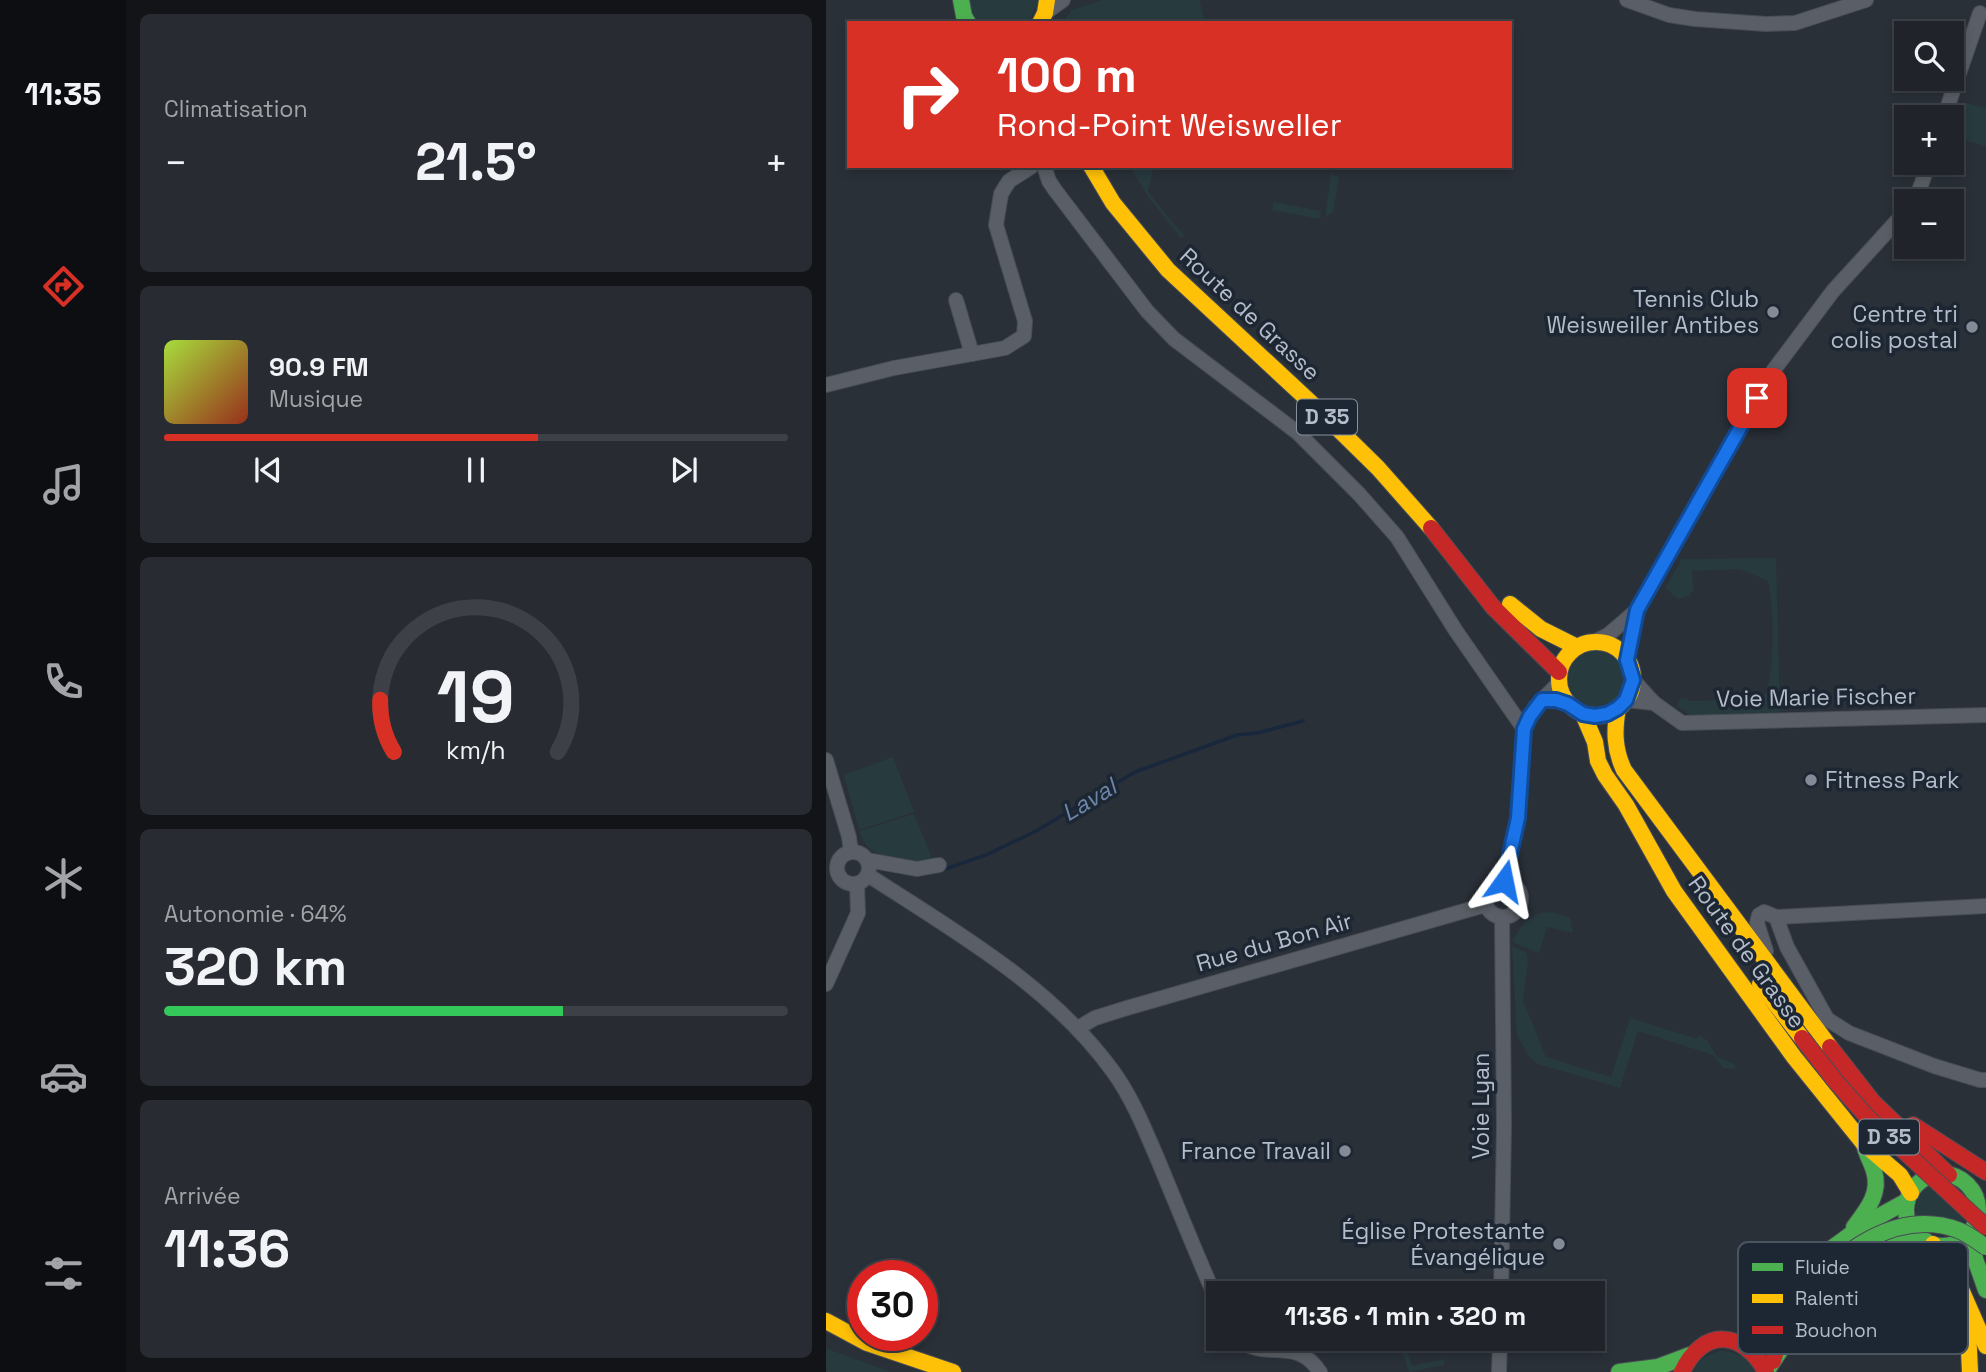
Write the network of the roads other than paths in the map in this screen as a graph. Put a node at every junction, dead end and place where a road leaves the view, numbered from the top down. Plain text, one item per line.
1 (1063, 0) edge
2 (1627, 0) edge
3 (1866, 0) edge
4 (960, 1) edge
5 (1979, 9) edge
6 (1044, 12) edge
7 (967, 21) edge
8 (1948, 105) edge
9 (1029, 168) edge
10 (1092, 168) edge
11 (1107, 168) edge
12 (1046, 171) edge
13 (1894, 224) edge
14 (956, 300) dead end
15 (972, 354) junction
16 (826, 385) edge
17 (1637, 610) junction
18 (1594, 642) junction
19 (1577, 647) junction
20 (1627, 660) junction
21 (1559, 678) junction
22 (1633, 680) junction
23 (1542, 700) junction
24 (1654, 703) junction
25 (1568, 704) junction
26 (1622, 704) junction
27 (1583, 714) junction
28 (1986, 715) edge
29 (1524, 729) junction
30 (826, 760) edge
31 (1626, 805) junction
32 (851, 852) junction
33 (831, 864) edge
34 (939, 866) dead end
35 (864, 873) junction
36 (1504, 881) junction
37 (1485, 905) junction
38 (1986, 906) edge
39 (1770, 915) junction
40 (1502, 918) junction
41 (1772, 969) junction
42 (826, 984) edge
43 (1078, 1028) junction
44 (1846, 1069) junction
45 (1986, 1080) edge
46 (1908, 1121) junction
47 (1864, 1144) junction
48 (1986, 1158) edge
49 (1986, 1172) edge
50 (1949, 1175) junction
51 (1909, 1197) junction
52 (1981, 1200) edge
53 (1978, 1227) edge
54 (1843, 1239) junction
55 (1839, 1242) edge
56 (1866, 1242) edge
57 (1897, 1242) edge
58 (1925, 1242) edge
59 (1929, 1242) edge
60 (1954, 1242) edge
61 (1986, 1247) edge
62 (1209, 1281) edge
63 (1501, 1281) edge
64 (1986, 1290) edge
65 (1968, 1305) edge
66 (826, 1321) edge
67 (1968, 1328) edge
68 (826, 1337) edge
69 (1738, 1342) edge
70 (1986, 1346) edge
71 (1281, 1351) edge
72 (1500, 1351) edge
73 (1756, 1354) edge
74 (1690, 1355) junction
75 (1769, 1368) edge
76 (929, 1372) edge
77 (953, 1372) edge
78 (1320, 1372) edge
79 (1499, 1372) edge
80 (1619, 1372) edge
81 (1682, 1372) edge
82 (1970, 1372) edge

1 - 6 street
2 - 3 street
4 - 7 main road
5 - 8 street
9 - 15 street
10 - 21 main road, Route de Grasse / D 35
11 - 19 main road, Route de Grasse / D 35
12 - 29 street
13 - 17 street
14 - 15 street
15 - 16 street
17 - 18 street
17 - 20 street
18 - 19 main road
18 - 20 main road
19 - 21 main road
20 - 22 main road
21 - 23 street
21 - 25 main road
22 - 24 street, Voie Marie Fischer
22 - 26 main road
23 - 25 street
23 - 29 street
24 - 26 street, Voie Marie Fischer
24 - 28 street, Voie Marie Fischer
25 - 27 main road
26 - 27 main road
26 - 41 main road, Route de Grasse / D 35
27 - 31 main road, Route de Grasse / D 35
29 - 36 street
30 - 32 street
31 - 47 main road, Route de Grasse / D 35
31 - 53 main road, D 35, bridge
32 - 33 street
32 - 35 street
33 - 35 street
34 - 35 street
35 - 42 street
35 - 43 street
36 - 37 street
36 - 40 street
37 - 40 street
37 - 43 street, Rue du Bon Air
38 - 39 street
39 - 41 street
39 - 45 street
40 - 63 street, Voie Lyan
41 - 44 main road, Route de Grasse / D 35
43 - 62 street
44 - 46 main road
44 - 50 main road, Route de Grasse / D 35
46 - 48 street
46 - 49 main road
47 - 51 main road, Route de Grasse / D 35
47 - 54 main road
50 - 51 main road
50 - 52 main road, Route de Grasse
51 - 54 main road
51 - 59 main road
52 - 53 main road
53 - 60 main road
53 - 64 main road
54 - 55 main road
56 - 61 main road, bridge
57 - 58 main road
65 - 70 main road
66 - 77 main road
67 - 82 main road
68 - 76 main road
69 - 74 main road
71 - 78 street
72 - 79 street
73 - 75 main road
74 - 80 main road
74 - 81 main road

